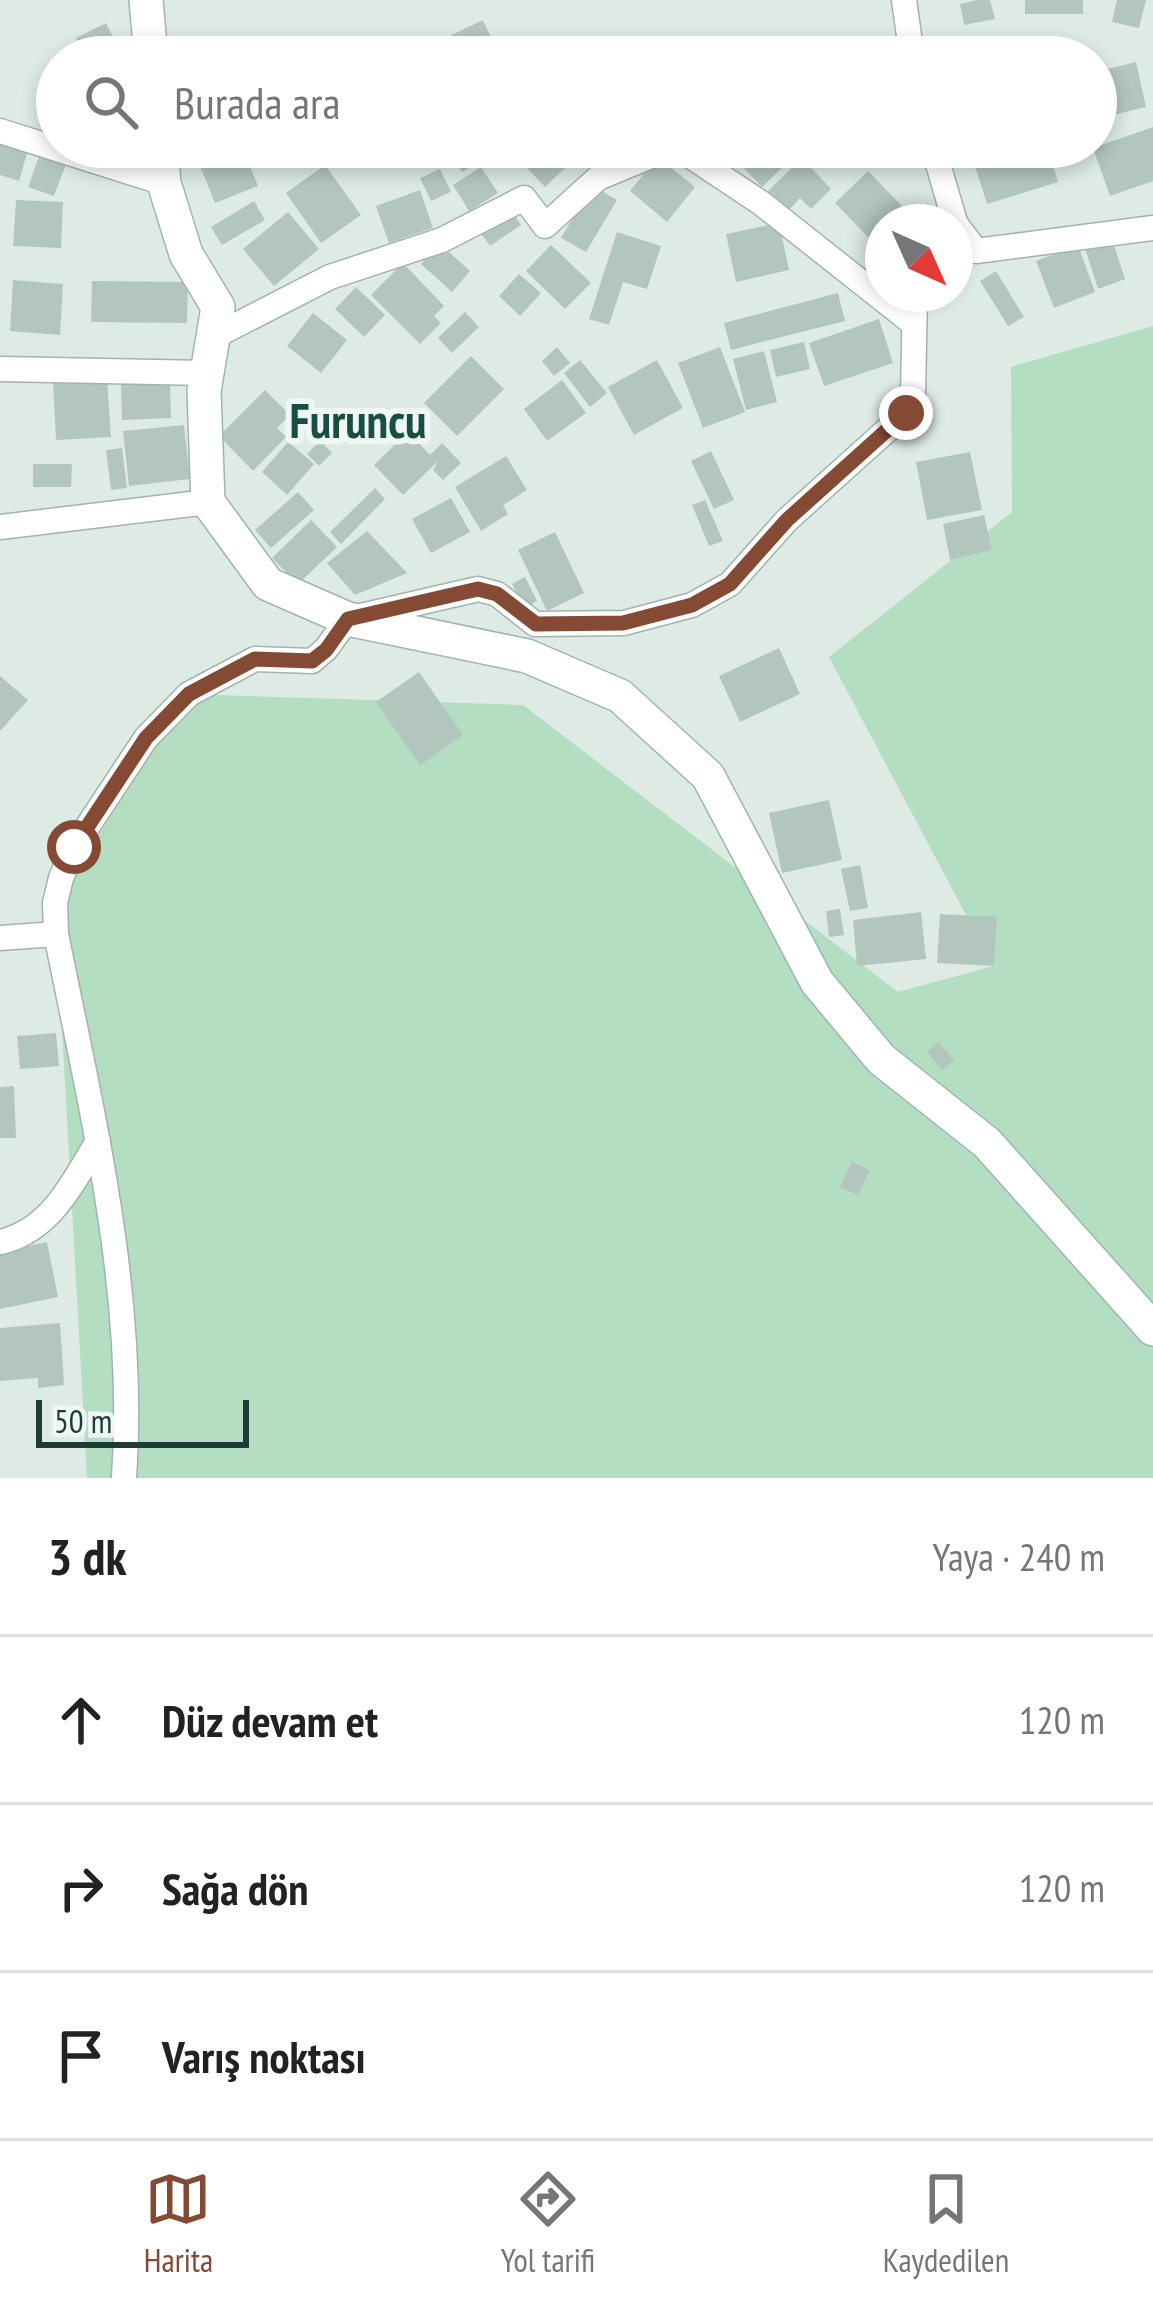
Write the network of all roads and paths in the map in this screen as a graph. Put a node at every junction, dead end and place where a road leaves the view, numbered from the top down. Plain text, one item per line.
1 (146, 0) edge
2 (904, 0) edge
3 (150, 36) edge
4 (909, 36) edge
5 (0, 130) edge
6 (36, 142) edge
7 (118, 168) edge
8 (163, 168) edge
9 (623, 168) edge
10 (708, 168) edge
11 (939, 168) edge
12 (164, 183) junction
13 (949, 204) edge
14 (1153, 228) edge
15 (973, 247) edge
16 (914, 312) edge
17 (914, 324) junction
18 (213, 337) junction
19 (0, 369) edge
20 (207, 373) junction
21 (208, 502) junction
22 (0, 527) edge
23 (348, 619) junction
24 (56, 934) junction
25 (0, 938) edge
26 (98, 1141) junction
27 (0, 1242) edge
28 (1153, 1329) edge
29 (124, 1478) edge

1 - 3 street
2 - 4 street
5 - 6 street
7 - 12 street
8 - 12 street
9 - 18 street
10 - 17 street
11 - 13 street
12 - 18 street
14 - 15 street
16 - 17 street
17 - 23 street
18 - 20 street
19 - 20 street
20 - 21 street
21 - 22 street
21 - 23 street
23 - 24 street
23 - 28 street
24 - 25 street
24 - 26 street
26 - 27 street
26 - 29 street

